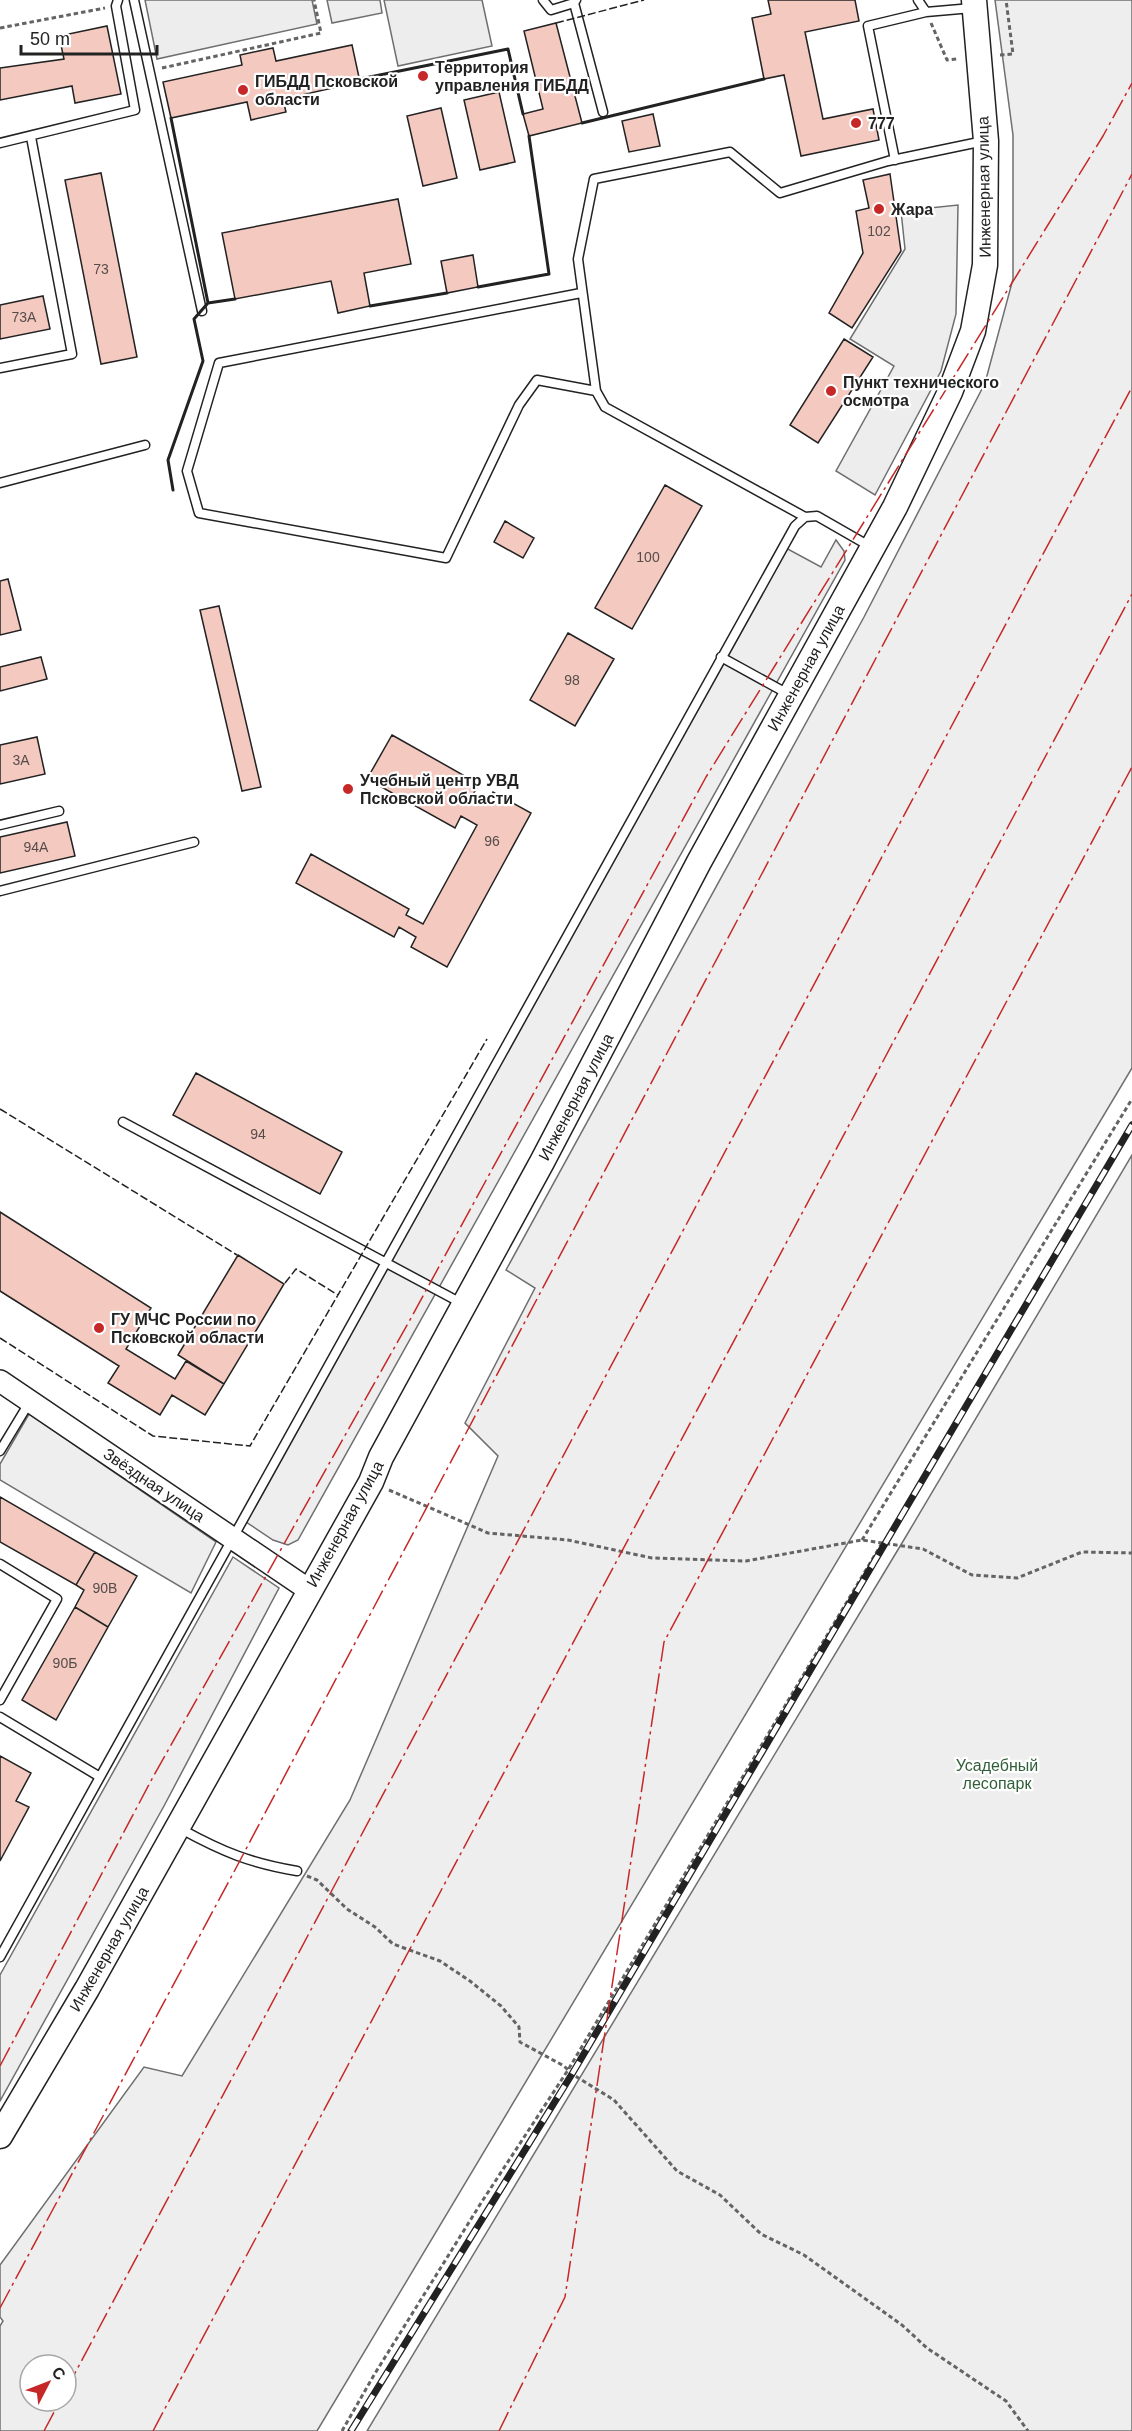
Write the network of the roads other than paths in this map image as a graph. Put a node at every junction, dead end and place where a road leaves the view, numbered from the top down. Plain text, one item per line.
1 (134, 0) edge
2 (543, 0) edge
3 (918, 0) edge
4 (575, 2) edge
5 (117, 3) edge
6 (972, 3) edge
7 (926, 12) junction
8 (603, 112) dead end
9 (31, 137) junction
10 (986, 141) junction
11 (0, 143) edge
12 (895, 160) junction
13 (581, 293) junction
14 (202, 311) dead end
15 (0, 368) edge
16 (596, 391) junction
17 (145, 445) dead end
18 (0, 483) edge
19 (805, 517) junction
20 (872, 548) junction
21 (720, 657) junction
22 (790, 695) junction
23 (59, 810) dead end
24 (0, 825) edge
25 (194, 842) dead end
26 (0, 891) edge
27 (123, 1122) dead end
28 (387, 1262) junction
29 (464, 1304) junction
30 (0, 1381) edge
31 (30, 1401) junction
32 (0, 1451) edge
33 (233, 1539) junction
34 (0, 1564) edge
35 (309, 1590) junction
36 (0, 1700) edge
37 (0, 1717) edge
38 (100, 1778) junction
39 (178, 1827) junction
40 (297, 1871) road end
41 (0, 1957) edge
42 (0, 2136) edge

1 - 14 lane
2 - 4 lane
3 - 7 lane
4 - 8 lane
5 - 9 lane
6 - 7 lane
6 - 10 main road, Инженерная улица
7 - 12 lane
9 - 11 lane
9 - 15 lane
10 - 12 lane
10 - 20 main road, Инженерная улица
12 - 13 lane
13 - 16 lane
13 - 16 lane
16 - 19 lane
17 - 18 lane
19 - 20 lane
19 - 21 lane
20 - 22 main road, Инженерная улица
21 - 22 lane
21 - 28 lane
22 - 29 main road, Инженерная улица
23 - 24 lane
25 - 26 lane
27 - 28 lane
28 - 29 lane
28 - 33 lane
29 - 35 main road, Инженерная улица
30 - 31 street, Звёздная улица
31 - 32 lane
31 - 33 street, Звёздная улица
33 - 35 street, Звёздная улица
33 - 38 lane
34 - 36 lane
35 - 39 main road, Инженерная улица
37 - 38 lane
38 - 41 lane
39 - 40 lane
39 - 42 main road, Инженерная улица

